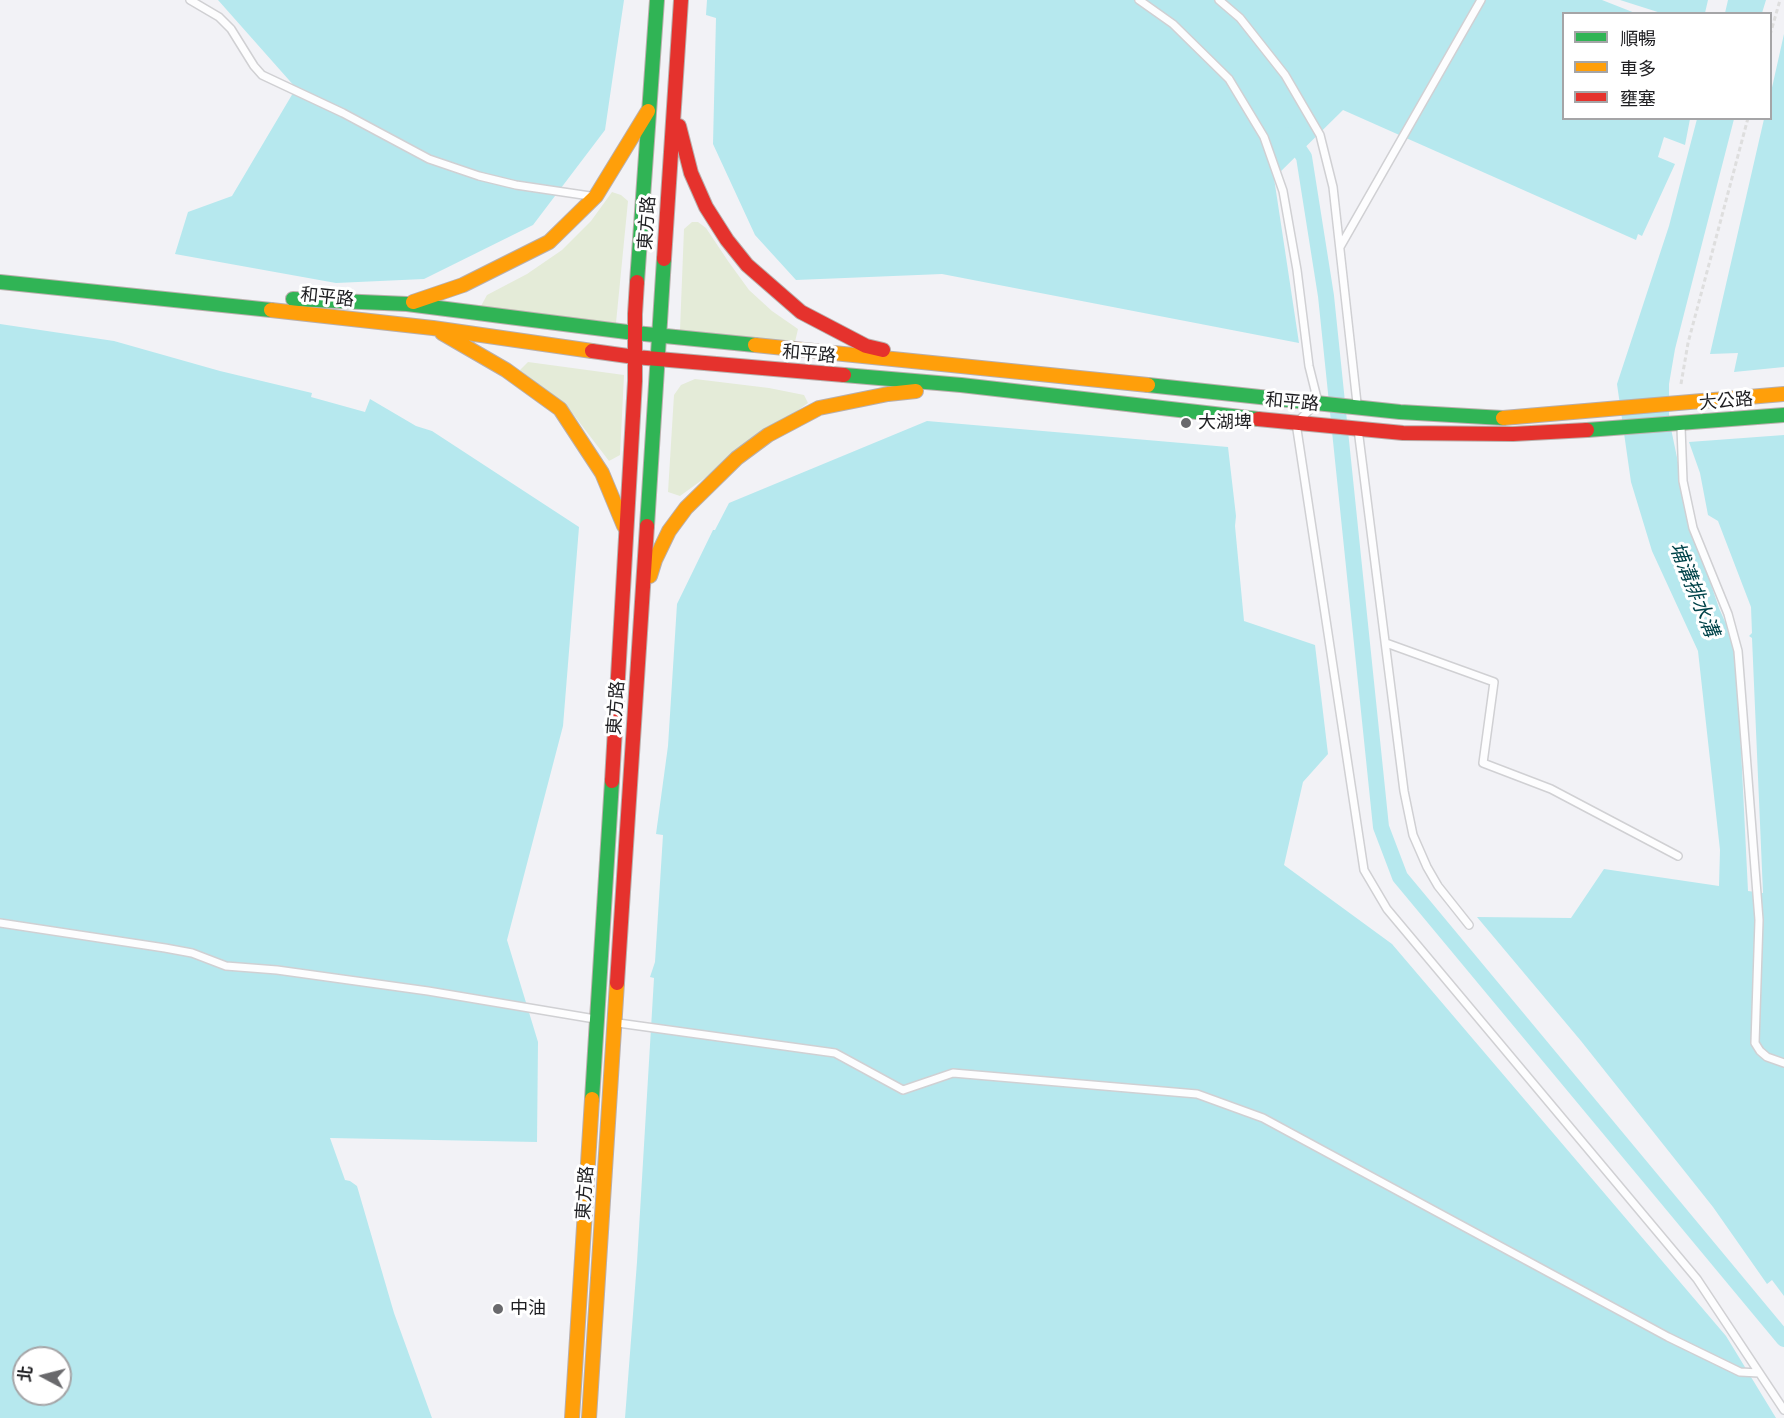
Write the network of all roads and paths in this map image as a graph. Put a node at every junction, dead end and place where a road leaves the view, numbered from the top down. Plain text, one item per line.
1 (190, 0) edge
2 (657, 0) edge
3 (681, 0) edge
4 (1139, 0) edge
5 (1219, 0) edge
6 (1481, 0) edge
7 (1780, 0) edge
8 (1772, 28) edge
9 (674, 102) junction
10 (650, 108) junction
11 (1747, 120) edge
12 (596, 196) junction
13 (1340, 247) junction
14 (0, 271) edge
15 (0, 282) edge
16 (407, 304) junction
17 (434, 328) junction
18 (635, 333) junction
19 (659, 336) junction
20 (635, 357) junction
21 (659, 359) junction
22 (963, 368) junction
23 (961, 385) junction
24 (1784, 394) edge
25 (1320, 403) junction
26 (1679, 403) junction
27 (1353, 407) junction
28 (1614, 410) joint
29 (1784, 415) edge
30 (1296, 423) junction
31 (1676, 424) junction
32 (1353, 426) junction
33 (1617, 429) joint
34 (627, 535) junction
35 (641, 605) junction
36 (1386, 643) junction
37 (1678, 856) dead end
38 (0, 923) edge
39 (1469, 925) dead end
40 (597, 1020) junction
41 (615, 1023) junction
42 (1784, 1064) edge
43 (1759, 1372) junction
44 (1784, 1410) edge
45 (572, 1418) edge
46 (589, 1418) edge

1 - 12 lane
2 - 10 main road, 東方路
3 - 9 main road, 東方路
4 - 25 lane
5 - 13 lane
6 - 13 lane
7 - 8 path
9 - 19 main road, 東方路
9 - 22 main road
10 - 12 main road
10 - 18 main road, 東方路
11 - 26 path
12 - 16 main road
13 - 27 lane
14 - 16 main road, 和平路
15 - 17 main road, 和平路
16 - 18 main road, 和平路
17 - 20 main road, 和平路
17 - 34 main road
18 - 19 main road, 和平路
18 - 20 main road, 東方路
19 - 21 main road, 東方路
19 - 22 main road, 和平路
20 - 21 main road, 和平路
20 - 34 main road, 東方路
21 - 23 main road, 和平路
21 - 35 main road, 東方路
22 - 25 main road, 和平路
23 - 30 main road, 和平路
23 - 35 main road
24 - 26 main road, 大公路
25 - 27 main road, 和平路
25 - 30 lane
26 - 28 main road, 大公路
27 - 28 main road, 和平路
27 - 32 lane
29 - 31 main road, 大公路
30 - 32 main road, 和平路
30 - 43 lane
31 - 33 main road, 大公路
31 - 42 lane
32 - 33 main road, 和平路
32 - 36 lane
34 - 40 main road, 東方路
35 - 41 main road, 東方路
36 - 37 lane
36 - 39 lane
38 - 40 lane
40 - 41 lane
40 - 45 main road, 東方路
41 - 43 lane
41 - 46 main road, 東方路
43 - 44 lane

